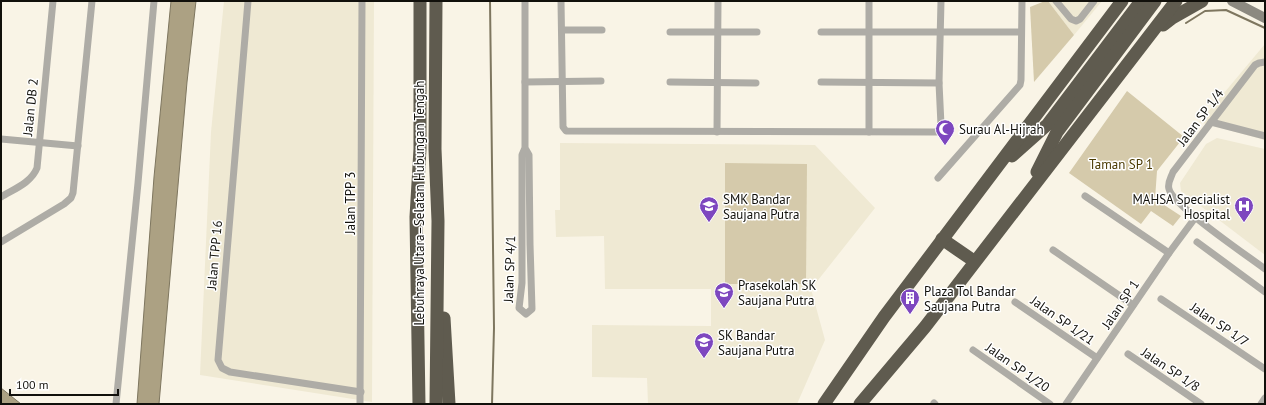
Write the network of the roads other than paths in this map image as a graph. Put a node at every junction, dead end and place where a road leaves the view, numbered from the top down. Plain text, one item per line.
1 (53, 1) edge
2 (92, 1) edge
3 (154, 1) edge
4 (248, 1) edge
5 (362, 1) edge
6 (420, 1) edge
7 (436, 1) edge
8 (525, 1) edge
9 (562, 1) edge
10 (718, 1) edge
11 (869, 1) edge
12 (941, 1) edge
13 (1022, 1) edge
14 (1056, 1) edge
15 (1094, 1) edge
16 (1122, 1) edge
17 (1141, 1) edge
18 (1155, 1) edge
19 (1176, 1) edge
20 (1202, 1) edge
21 (1232, 1) edge
22 (1265, 18) edge
23 (562, 30) junction
24 (602, 30) dead end
25 (718, 31) junction
26 (869, 31) junction
27 (670, 32) dead end
28 (757, 32) dead end
29 (821, 32) dead end
30 (940, 32) junction
31 (1021, 32) junction
32 (1148, 38) junction
33 (1262, 62) edge
34 (601, 81) dead end
35 (525, 82) junction
36 (562, 82) junction
37 (670, 82) dead end
38 (821, 82) dead end
39 (869, 82) junction
40 (718, 83) junction
41 (756, 83) dead end
42 (939, 84) junction
43 (1211, 122) junction
44 (1053, 128) junction
45 (717, 132) junction
46 (869, 132) junction
47 (1265, 136) edge
48 (1, 139) edge
49 (38, 143) junction
50 (78, 146) junction
51 (525, 148) junction
52 (992, 174) junction
53 (938, 178) dead end
54 (1085, 196) dead end
55 (1, 197) edge
56 (1023, 198) junction
57 (416, 217) junction
58 (1195, 218) junction
59 (438, 221) junction
60 (942, 239) junction
61 (1, 242) edge
62 (1197, 242) dead end
63 (1053, 250) dead end
64 (1169, 253) junction
65 (974, 261) junction
66 (1265, 269) edge
67 (1265, 292) edge
68 (1161, 299) dead end
69 (1015, 302) dead end
70 (1133, 305) junction
71 (973, 350) dead end
72 (1128, 354) dead end
73 (1097, 358) junction
74 (1265, 369) edge
75 (362, 392) junction
76 (1265, 398) edge
77 (116, 404) edge
78 (360, 404) edge
79 (410, 404) edge
80 (419, 404) edge
81 (436, 404) edge
82 (449, 404) edge
83 (824, 404) edge
84 (860, 404) edge
85 (1050, 404) edge
86 (1066, 404) edge
87 (1201, 404) edge
88 (1261, 404) edge

1 - 49 street, Jalan DB 2
2 - 50 street
3 - 77 street
4 - 75 street, Jalan TPP 16
5 - 75 street, Jalan TPP 3
6 - 57 highway, Lebuhraya Utara–Selatan Hubungan Tengah
7 - 59 highway, Lebuhraya Utara–Selatan Hubungan Tengah
8 - 35 street, Jalan SP 4/1
9 - 23 street
10 - 25 street
11 - 26 street
12 - 30 street
13 - 31 street
14 - 15 street
16 - 52 highway
17 - 44 highway
18 - 44 highway
19 - 32 highway
20 - 32 highway
21 - 22 main road
23 - 24 street
23 - 36 street
25 - 27 street
25 - 28 street
25 - 40 street
26 - 29 street
26 - 30 street
26 - 39 street
30 - 31 street
30 - 42 street
31 - 53 street
32 - 56 highway
33 - 43 street, Jalan SP 1/4
34 - 36 street
35 - 36 street
35 - 51 street, Jalan SP 4/1
36 - 45 street
37 - 40 street
38 - 39 street
39 - 42 street
39 - 46 street
40 - 41 street
40 - 45 street
42 - 46 street
43 - 47 street
43 - 58 street, Jalan SP 1/4
44 - 52 highway
44 - 56 highway
45 - 46 street
48 - 49 street
49 - 50 street
49 - 55 street, Jalan DB 2
50 - 61 street
51 - 51 street, Jalan SP 4/1
52 - 60 highway
54 - 64 street
56 - 65 highway
57 - 79 highway
57 - 80 highway, Lebuhraya Utara–Selatan Hubungan Tengah
58 - 64 street, Jalan SP 1
58 - 66 street
59 - 81 highway, Lebuhraya Utara–Selatan Hubungan Tengah
59 - 82 highway
60 - 65 highway
60 - 83 highway
62 - 67 street
63 - 70 street
64 - 70 street, Jalan SP 1
65 - 84 highway
68 - 74 street, Jalan SP 1/7
69 - 73 street, Jalan SP 1/21
70 - 73 street, Jalan SP 1
71 - 85 street, Jalan SP 1/20
72 - 87 street, Jalan SP 1/8
73 - 86 street, Jalan SP 1
75 - 78 street, Jalan TPP 3
76 - 88 street

